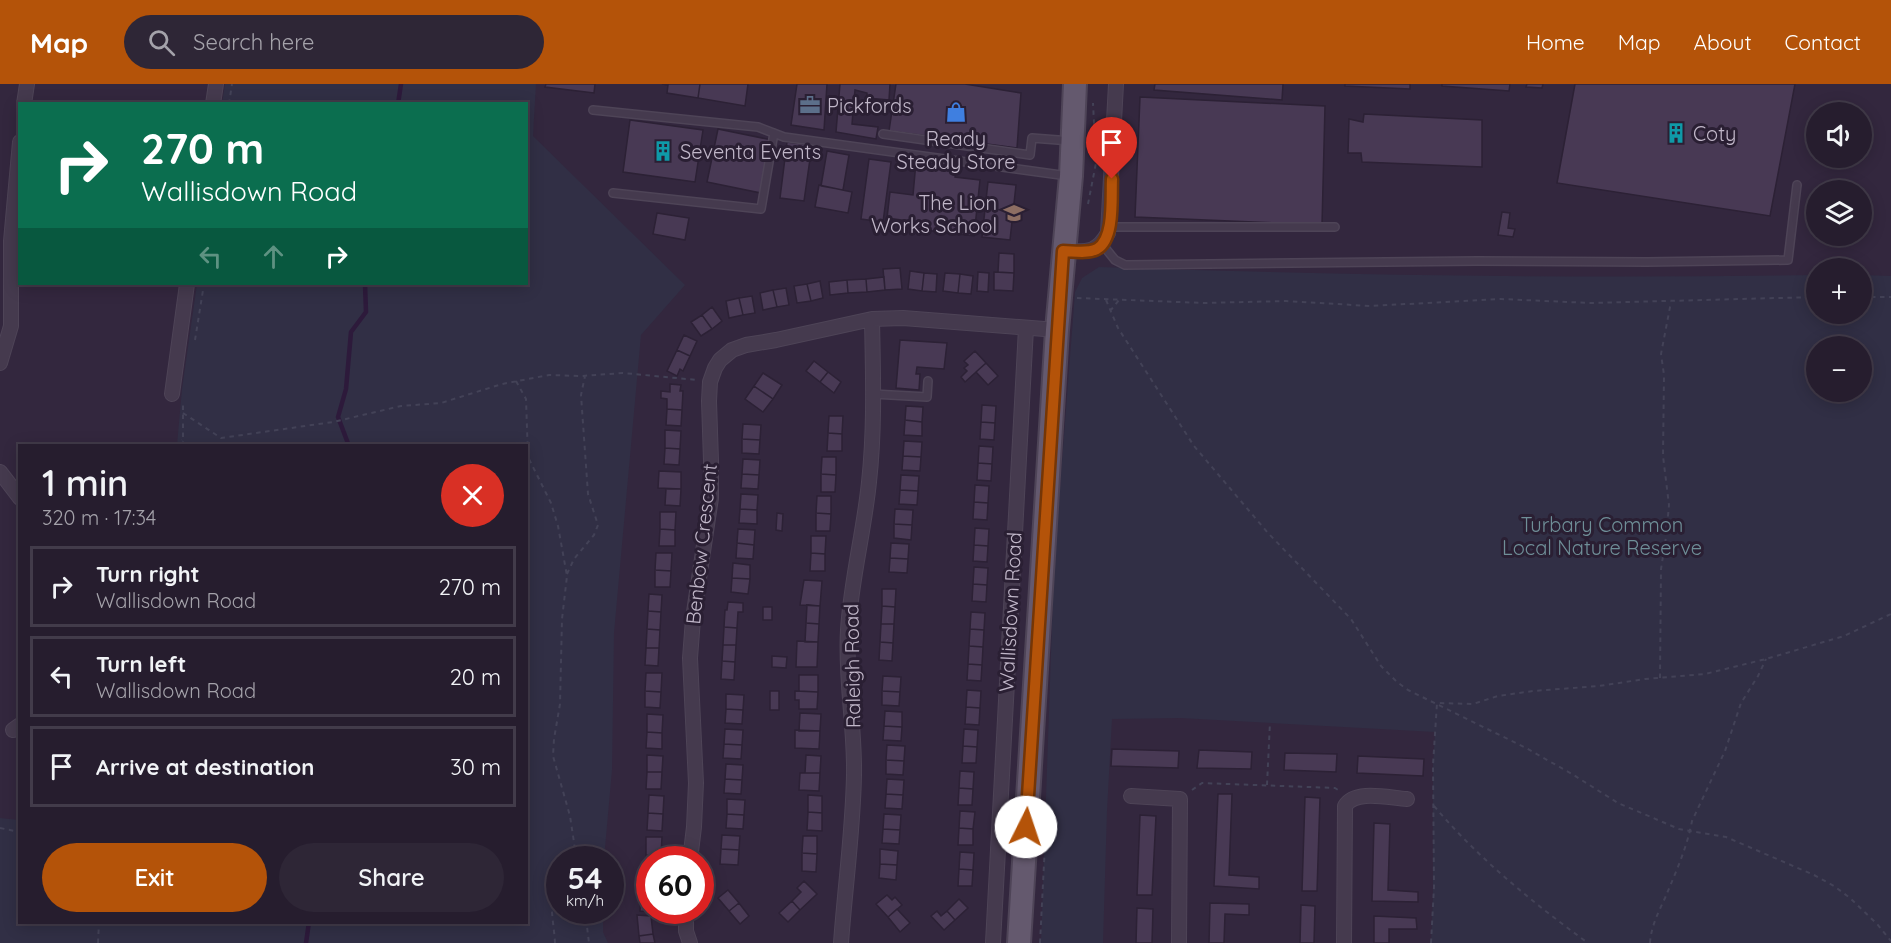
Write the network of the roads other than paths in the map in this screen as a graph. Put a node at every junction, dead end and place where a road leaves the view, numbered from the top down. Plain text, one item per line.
1 (27, 84) edge
2 (216, 84) edge
3 (1075, 84) edge
4 (1116, 84) edge
5 (24, 102) edge
6 (213, 102) edge
7 (593, 110) dead end
8 (774, 134) junction
9 (883, 134) dead end
10 (1073, 141) junction
11 (18, 164) edge
12 (1071, 176) junction
13 (1797, 184) dead end
14 (613, 193) dead end
15 (1110, 227) junction
16 (1335, 227) dead end
17 (1102, 244) junction
18 (1063, 251) junction
19 (187, 285) edge
20 (872, 319) junction
21 (1026, 328) junction
22 (1057, 330) junction
23 (0, 363) edge
24 (928, 381) dead end
25 (172, 394) dead end
26 (873, 394) junction
27 (0, 472) edge
28 (18, 495) edge
29 (1131, 796) dead end
30 (1407, 799) dead end
31 (692, 846) edge
32 (994, 896) junction
33 (1021, 899) junction
34 (686, 924) edge
35 (690, 943) edge
36 (841, 943) edge
37 (993, 943) edge
38 (1019, 943) edge
39 (1179, 943) edge
40 (1344, 943) edge

1 - 5 street
2 - 6 street
3 - 10 main road, Wallisdown Road
4 - 15 street
7 - 8 lane
8 - 12 lane
8 - 14 lane
9 - 10 lane
10 - 12 main road, Wallisdown Road
11 - 23 street
12 - 18 main road, Wallisdown Road
13 - 17 lane
15 - 16 lane
15 - 17 street
17 - 18 street
18 - 22 main road, Wallisdown Road
19 - 25 street
20 - 21 street, Benbow Crescent
20 - 26 street, Raleigh Road
20 - 31 street, Benbow Crescent
21 - 22 street, Benbow Crescent
21 - 32 street, Wallisdown Road
22 - 33 main road, Wallisdown Road
24 - 26 lane
26 - 36 street, Raleigh Road
27 - 28 street
29 - 39 street
30 - 40 street
32 - 33 street
32 - 37 street, Wallisdown Road
33 - 38 main road, Wallisdown Road
34 - 35 street

